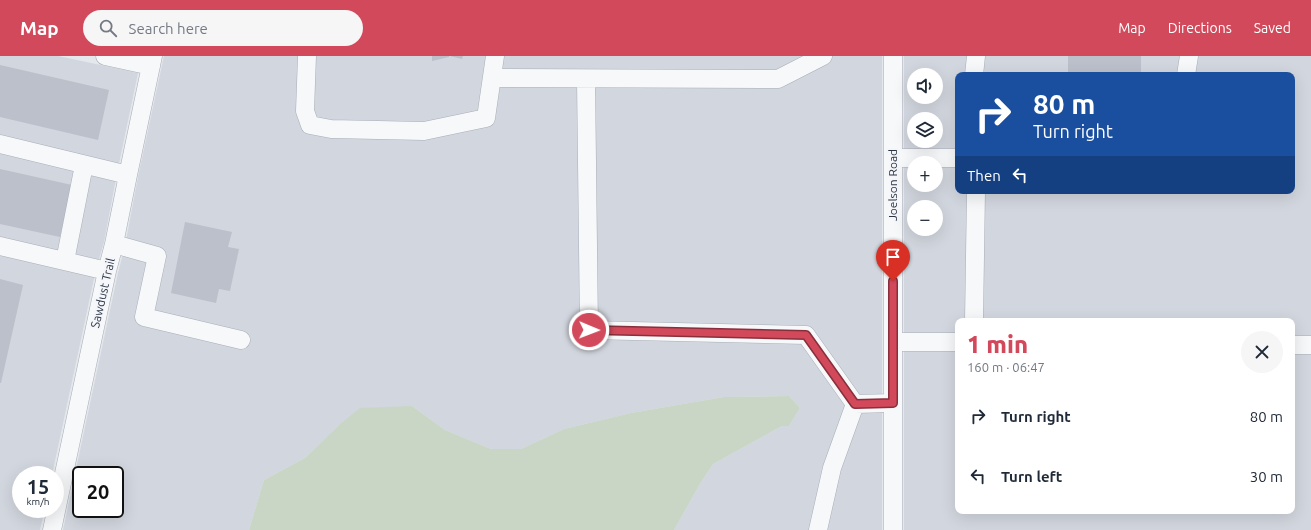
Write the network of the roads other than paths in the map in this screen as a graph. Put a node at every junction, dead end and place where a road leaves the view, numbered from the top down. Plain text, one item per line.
1 (105, 56) edge
2 (307, 56) edge
3 (495, 56) edge
4 (823, 56) edge
5 (893, 56) edge
6 (976, 56) edge
7 (1189, 56) edge
8 (152, 61) edge
9 (974, 72) edge
10 (1186, 72) edge
11 (492, 78) junction
12 (586, 79) junction
13 (0, 144) edge
14 (893, 158) junction
15 (955, 158) edge
16 (84, 164) junction
17 (128, 175) junction
18 (976, 194) edge
19 (114, 244) junction
20 (0, 246) edge
21 (65, 261) junction
22 (107, 271) junction
23 (974, 318) edge
24 (241, 340) dead end
25 (893, 342) junction
26 (955, 342) edge
27 (1295, 345) edge
28 (1311, 345) edge
29 (893, 403) junction
30 (855, 404) junction
31 (52, 530) edge
32 (818, 530) edge
33 (893, 530) edge

1 - 8 street
2 - 11 street
3 - 11 street
4 - 12 street
5 - 14 street, Joelson Road
6 - 9 street
7 - 10 street
8 - 17 street, Sawdust Trail
11 - 12 street
12 - 30 street
13 - 16 street
14 - 15 street
14 - 25 street, Joelson Road
16 - 17 street
16 - 21 street
17 - 19 street, Sawdust Trail
18 - 23 street
19 - 22 street, Sawdust Trail
19 - 24 street
20 - 21 street
21 - 22 street
22 - 31 street, Sawdust Trail
25 - 26 street
25 - 29 street, Joelson Road
27 - 28 street
29 - 30 street
29 - 33 street, Joelson Road
30 - 32 street

